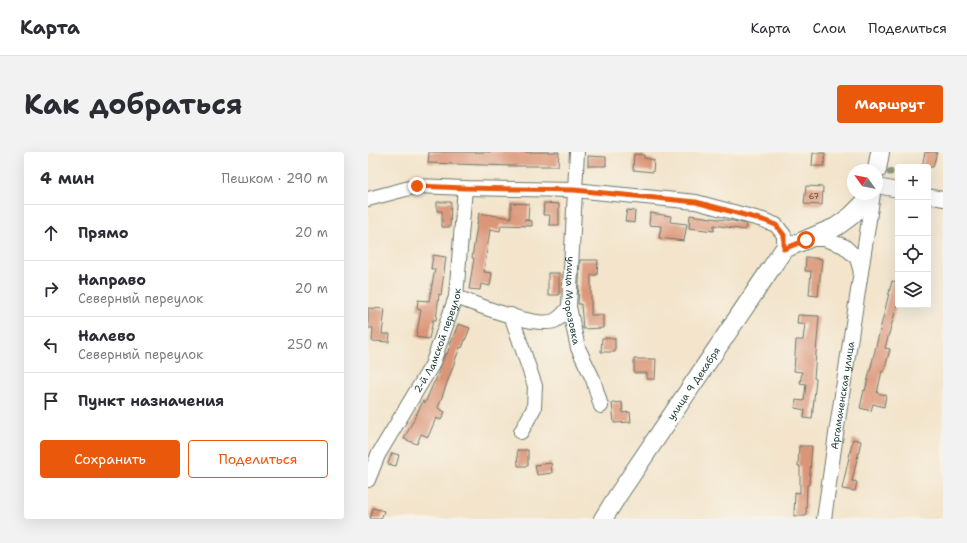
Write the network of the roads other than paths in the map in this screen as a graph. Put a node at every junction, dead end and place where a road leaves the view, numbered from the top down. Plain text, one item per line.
1 (577, 152) edge
2 (880, 152) edge
3 (878, 164) edge
4 (883, 187) edge
5 (465, 188) junction
6 (895, 189) edge
7 (574, 190) junction
8 (931, 197) edge
9 (368, 198) edge
10 (943, 199) edge
11 (867, 200) edge
12 (872, 200) edge
13 (806, 240) junction
14 (784, 249) junction
15 (861, 272) junction
16 (456, 297) junction
17 (569, 307) junction
18 (511, 315) junction
19 (601, 406) dead end
20 (521, 432) dead end
21 (368, 480) edge
22 (603, 519) edge
23 (824, 519) edge

1 - 7 street, улица Морозовка
2 - 3 main road
4 - 6 street
5 - 7 street
5 - 9 street
5 - 16 street, 2-й Ламской переулок
7 - 14 street
7 - 17 street, улица Морозовка
8 - 10 street
11 - 13 main road
12 - 15 street, Аргамаченская улица
13 - 14 main road
13 - 15 street
14 - 22 main road, улица 9 Декабря
15 - 23 street, Аргамаченская улица
16 - 18 street
16 - 21 street, 2-й Ламской переулок
17 - 18 street
17 - 19 street, улица Морозовка
18 - 20 street

